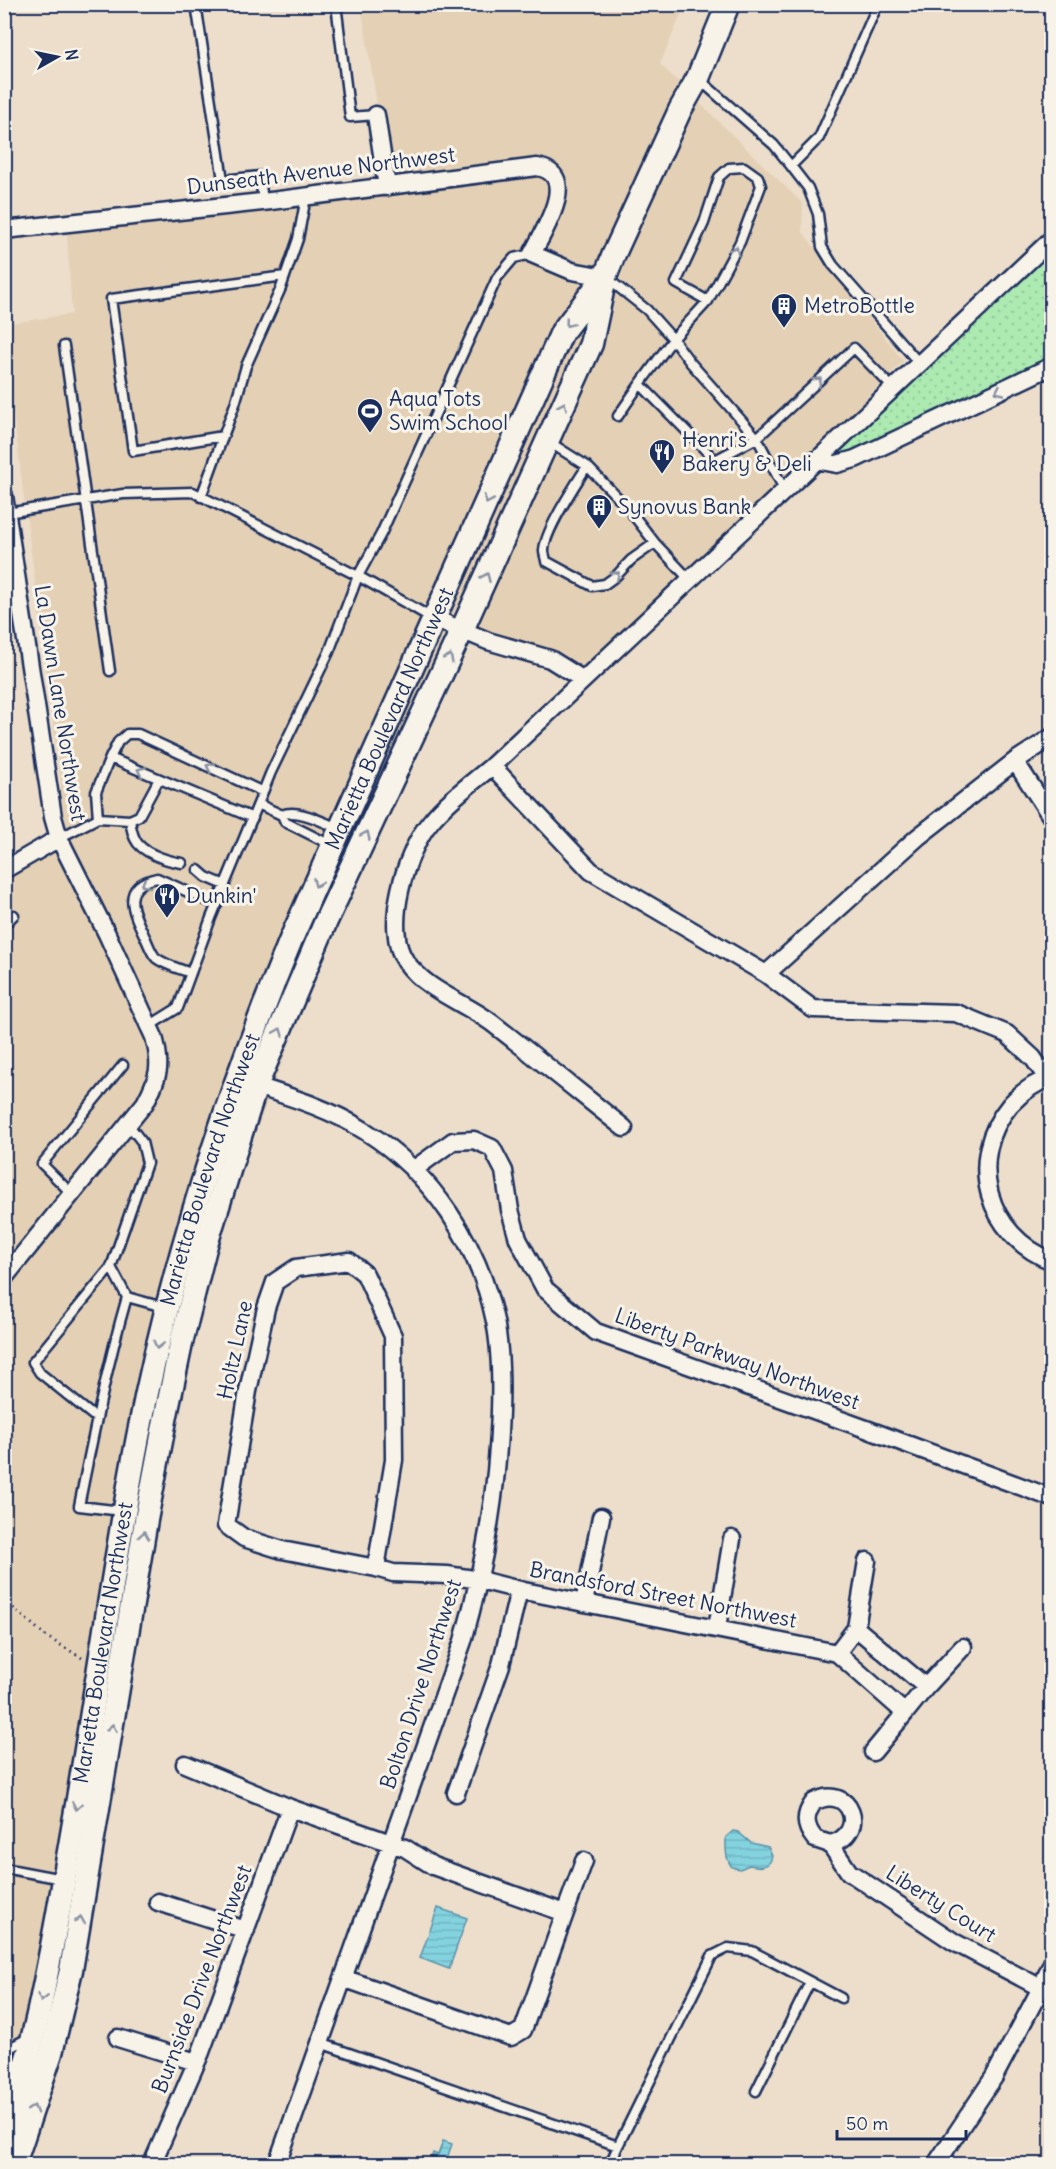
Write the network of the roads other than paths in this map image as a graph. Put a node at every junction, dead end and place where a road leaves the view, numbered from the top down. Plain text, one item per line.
1 (196, 4) edge
2 (336, 4) edge
3 (728, 4) edge
4 (878, 4) edge
5 (698, 78) junction
6 (376, 115) joint
7 (791, 166) junction
8 (387, 187) junction
9 (306, 197) junction
10 (262, 202) junction
11 (4, 230) edge
12 (1052, 239) edge
13 (532, 254) junction
14 (285, 276) junction
15 (605, 277) junction
16 (708, 301) junction
17 (673, 339) junction
18 (64, 346) dead end
19 (919, 363) junction
20 (1052, 366) edge
21 (640, 384) junction
22 (893, 388) junction
23 (618, 416) dead end
24 (223, 436) junction
25 (757, 438) junction
26 (547, 441) junction
27 (815, 460) junction
28 (587, 466) junction
29 (784, 489) junction
30 (4, 496) edge
31 (201, 497) junction
32 (86, 500) junction
33 (7, 513) junction
34 (655, 543) junction
35 (358, 576) junction
36 (689, 579) junction
37 (435, 619) junction
38 (462, 630) junction
39 (110, 671) dead end
40 (582, 680) junction
41 (1052, 737) edge
42 (110, 758) junction
43 (1016, 761) junction
44 (492, 766) junction
45 (159, 779) junction
46 (263, 792) junction
47 (258, 804) junction
48 (282, 815) junction
49 (98, 818) junction
50 (253, 818) junction
51 (1052, 818) edge
52 (130, 820) junction
53 (59, 838) junction
54 (337, 838) junction
55 (181, 866) dead end
56 (4, 870) edge
57 (196, 873) dead end
58 (225, 885) junction
59 (217, 905) junction
60 (14, 915) dead end
61 (4, 925) edge
62 (191, 973) junction
63 (765, 974) junction
64 (149, 1026) junction
65 (123, 1065) dead end
66 (1049, 1078) edge
67 (246, 1083) junction
68 (128, 1124) junction
69 (624, 1128) dead end
70 (413, 1170) junction
71 (72, 1194) junction
72 (1052, 1261) edge
73 (111, 1267) junction
74 (4, 1278) edge
75 (127, 1297) junction
76 (167, 1308) junction
77 (96, 1418) junction
78 (1052, 1498) edge
79 (125, 1512) junction
80 (601, 1518) dead end
81 (732, 1539) dead end
82 (867, 1561) dead end
83 (376, 1568) junction
84 (480, 1580) junction
85 (519, 1590) junction
86 (584, 1603) junction
87 (717, 1628) junction
88 (856, 1628) junction
89 (963, 1647) dead end
90 (837, 1653) junction
91 (926, 1687) junction
92 (905, 1713) junction
93 (873, 1752) dead end
94 (185, 1764) dead end
95 (456, 1793) dead end
96 (290, 1808) junction
97 (391, 1843) junction
98 (830, 1844) dead end
99 (584, 1861) dead end
100 (4, 1868) edge
101 (75, 1882) junction
102 (158, 1902) dead end
103 (565, 1913) junction
104 (246, 1930) junction
105 (1052, 1963) edge
106 (343, 1978) junction
107 (810, 1982) junction
108 (1041, 1988) junction
109 (841, 1998) dead end
110 (34, 2035) junction
111 (118, 2038) dead end
112 (320, 2043) junction
113 (4, 2050) edge
114 (196, 2062) junction
115 (4, 2069) edge
116 (756, 2091) dead end
117 (16, 2092) junction
118 (4, 2126) edge
119 (618, 2146) junction
120 (14, 2164) edge
121 (152, 2164) edge
122 (277, 2164) edge
123 (610, 2164) edge
124 (936, 2164) edge

1 - 10 lane
2 - 6 lane
3 - 5 main road
4 - 7 lane
5 - 7 lane
5 - 15 main road
6 - 8 street
7 - 19 lane
8 - 9 street, Dunseath Avenue Northwest
8 - 13 street, Dunseath Avenue Northwest
9 - 10 street, Dunseath Avenue Northwest
9 - 14 lane
10 - 11 street, Dunseath Avenue Northwest
12 - 19 street
13 - 15 street
13 - 35 lane
14 - 24 lane
14 - 24 lane
15 - 17 lane
26 -> 15 main road
15 -> 37 main road, Marietta Boulevard Northwest
16 -> 16 lane
16 - 17 lane
17 - 21 lane
17 - 25 lane
18 - 32 lane
19 - 22 street
20 -> 27 street
21 - 23 lane
21 - 25 lane
25 -> 22 lane
22 - 27 street
24 - 31 lane
25 - 29 lane
26 - 28 lane
38 -> 26 main road
27 - 29 street
28 - 34 lane
28 -> 34 lane
29 - 36 street
30 - 33 street, La Dawn Lane Northwest
31 - 32 lane
31 - 35 lane
32 - 33 lane
32 - 39 lane
33 - 53 street, La Dawn Lane Northwest
34 - 36 lane
35 - 37 lane
35 - 46 lane
36 - 40 street
37 - 38 street
37 - 54 main road, Marietta Boulevard Northwest
38 - 40 street
67 -> 38 main road
40 - 44 street
41 - 43 street
45 -> 42 lane
46 -> 42 lane
42 - 49 lane
43 - 51 street
43 - 63 street
44 - 63 street
44 - 69 street
45 - 50 lane
45 - 52 lane
46 - 47 lane
47 - 48 lane
47 - 50 lane
48 - 54 lane
48 - 54 lane
49 - 52 lane
49 - 53 lane
50 - 58 lane
52 - 55 lane
53 - 56 street
53 - 64 street, La Dawn Lane Northwest
54 -> 67 main road, Marietta Boulevard Northwest
57 - 58 lane
58 - 59 lane
59 - 62 lane
59 -> 62 lane
60 - 61 lane
62 - 64 lane
63 - 66 street
64 - 68 street, La Dawn Lane Northwest
65 - 71 lane
66 - 72 street
67 - 70 street, Bolton Drive Northwest
67 - 76 main road, Marietta Boulevard Northwest
101 -> 67 main road
68 - 71 street, La Dawn Lane Northwest
68 - 73 lane
70 - 78 street, Liberty Parkway Northwest
70 - 84 street, Bolton Drive Northwest
71 - 74 street, La Dawn Lane Northwest
73 - 75 lane
73 - 77 lane
75 - 76 lane
75 - 77 lane
76 -> 79 main road, Marietta Boulevard Northwest
77 - 79 lane
79 -> 101 main road, Marietta Boulevard Northwest
80 - 86 street
81 - 87 street
82 - 88 street
83 - 83 street, Holtz Lane
83 - 84 street, Holtz Lane
84 - 85 street, Brandsford Street Northwest
84 - 97 street, Bolton Drive Northwest
85 - 86 street, Brandsford Street Northwest
85 - 95 street
86 - 87 street, Brandsford Street Northwest
87 - 90 street, Brandsford Street Northwest
88 - 90 street
88 - 91 street
89 - 91 street
90 - 92 street
91 - 92 street
92 - 93 street
94 - 96 street
96 - 97 street
96 - 104 street, Burnside Drive Northwest
97 - 103 street
97 - 106 street, Bolton Drive Northwest
98 - 108 street, Liberty Court
99 - 103 street
100 - 101 lane
101 -> 110 main road, Marietta Boulevard Northwest
120 -> 101 main road
102 - 104 street
103 - 106 street
104 - 114 street, Burnside Drive Northwest
105 - 108 street
106 - 112 street, Bolton Drive Northwest
107 - 109 lane
107 - 116 lane
107 - 119 lane
108 - 124 street
110 - 113 lane
110 - 117 main road, Marietta Boulevard Northwest
111 - 114 street
112 - 119 lane
112 - 122 street, Bolton Drive Northwest
114 - 121 street, Burnside Drive Northwest
115 - 117 lane
117 - 118 main road, Marietta Boulevard Northwest
119 - 123 lane

